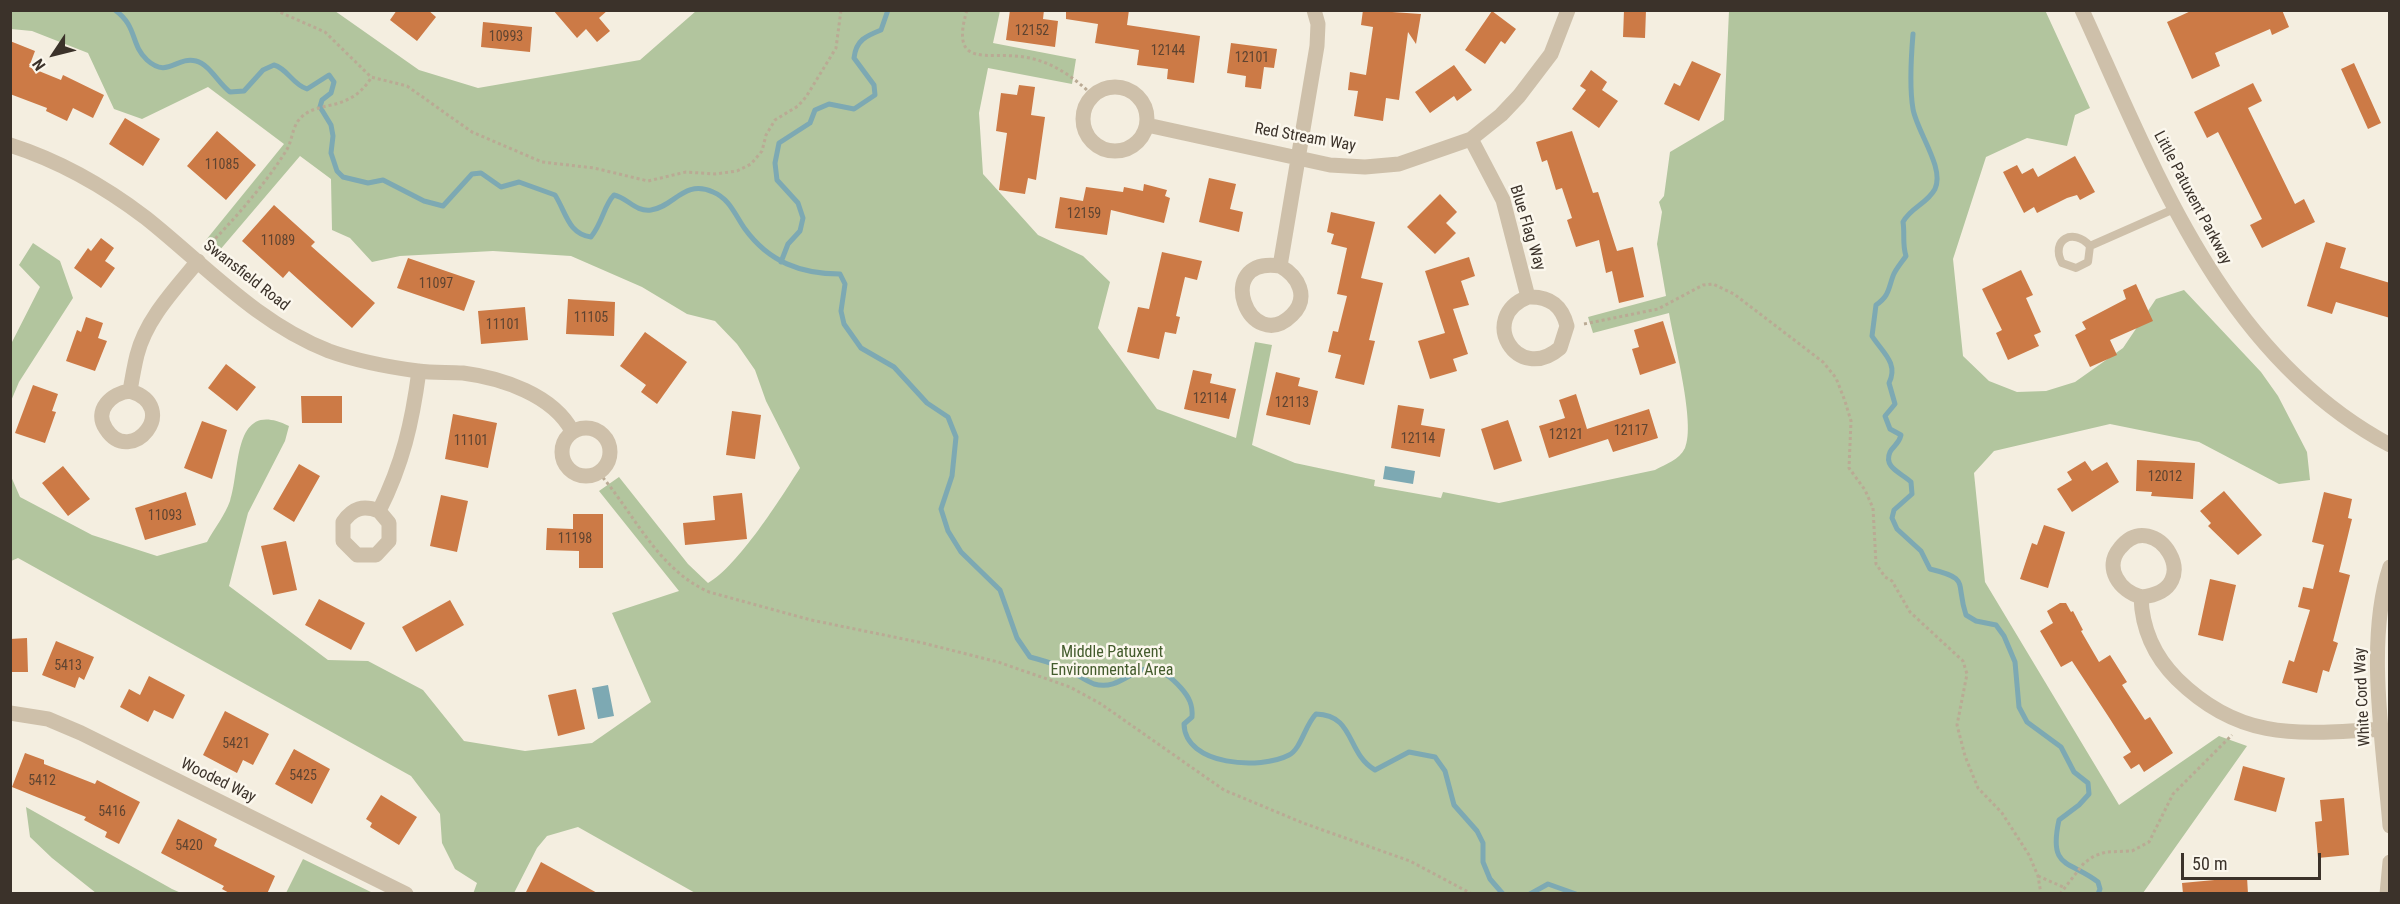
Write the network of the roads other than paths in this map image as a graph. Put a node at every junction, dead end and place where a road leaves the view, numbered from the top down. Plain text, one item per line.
1 (1314, 10) edge
2 (1568, 10) edge
3 (2082, 10) edge
4 (1147, 125) junction
5 (1471, 139) junction
6 (10, 145) edge
7 (1299, 157) junction
8 (2174, 209) junction
9 (2090, 246) junction
10 (198, 261) junction
11 (1280, 266) dead end
12 (1528, 297) junction
13 (419, 371) junction
14 (130, 391) dead end
15 (572, 431) junction
16 (2390, 445) edge
17 (380, 511) dead end
18 (2390, 567) edge
19 (2141, 597) junction
20 (10, 713) edge
21 (2382, 729) junction
22 (2390, 826) edge
23 (2390, 862) edge
24 (406, 894) edge
25 (2387, 894) edge

1 - 7 street
2 - 5 street, Red Stream Way
3 - 8 street, Little Patuxent Parkway
4 - 4 street
4 - 7 street, Red Stream Way
5 - 7 street, Red Stream Way
5 - 12 street, Blue Flag Way
6 - 10 street, Swansfield Road
7 - 11 street
8 - 9 lane
8 - 16 street, Little Patuxent Parkway
9 - 9 lane
10 - 13 street, Swansfield Road
10 - 14 street
12 - 12 street, Blue Flag Way
13 - 15 street, Swansfield Road
13 - 17 street
15 - 15 street
18 - 21 street, White Cord Way
19 - 19 street
19 - 21 street
20 - 24 street, Wooded Way
21 - 22 street, White Cord Way
23 - 25 street

